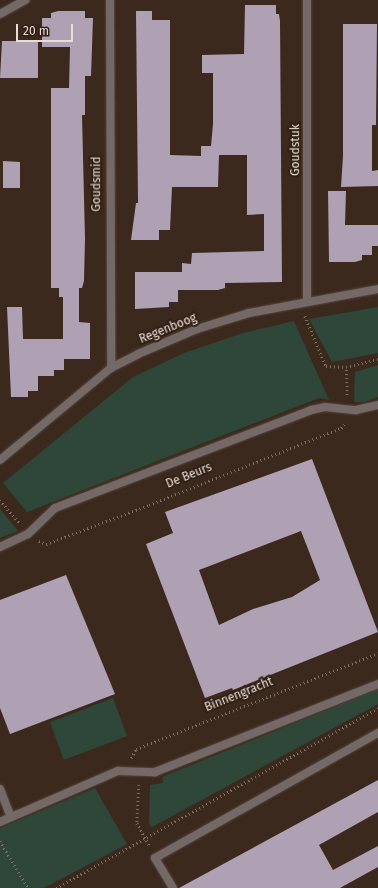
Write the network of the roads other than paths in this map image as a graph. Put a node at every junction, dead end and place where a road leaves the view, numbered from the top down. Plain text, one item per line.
1 (25, 0) edge
2 (110, 0) edge
3 (307, 0) edge
4 (0, 14) edge
5 (378, 289) edge
6 (307, 301) junction
7 (111, 368) junction
8 (378, 405) edge
9 (0, 460) edge
10 (0, 547) edge
11 (378, 684) edge
12 (378, 733) edge
13 (0, 789) edge
14 (11, 817) junction
15 (0, 822) edge
16 (173, 888) edge

1 - 4 street
2 - 7 street, Goudsmid
3 - 6 street, Goudstuk
5 - 6 street, Regenboog
6 - 7 street, Regenboog
7 - 9 street, Regenboog
8 - 10 street, De Beurs
11 - 14 street
12 - 16 street
13 - 14 street
14 - 15 street

